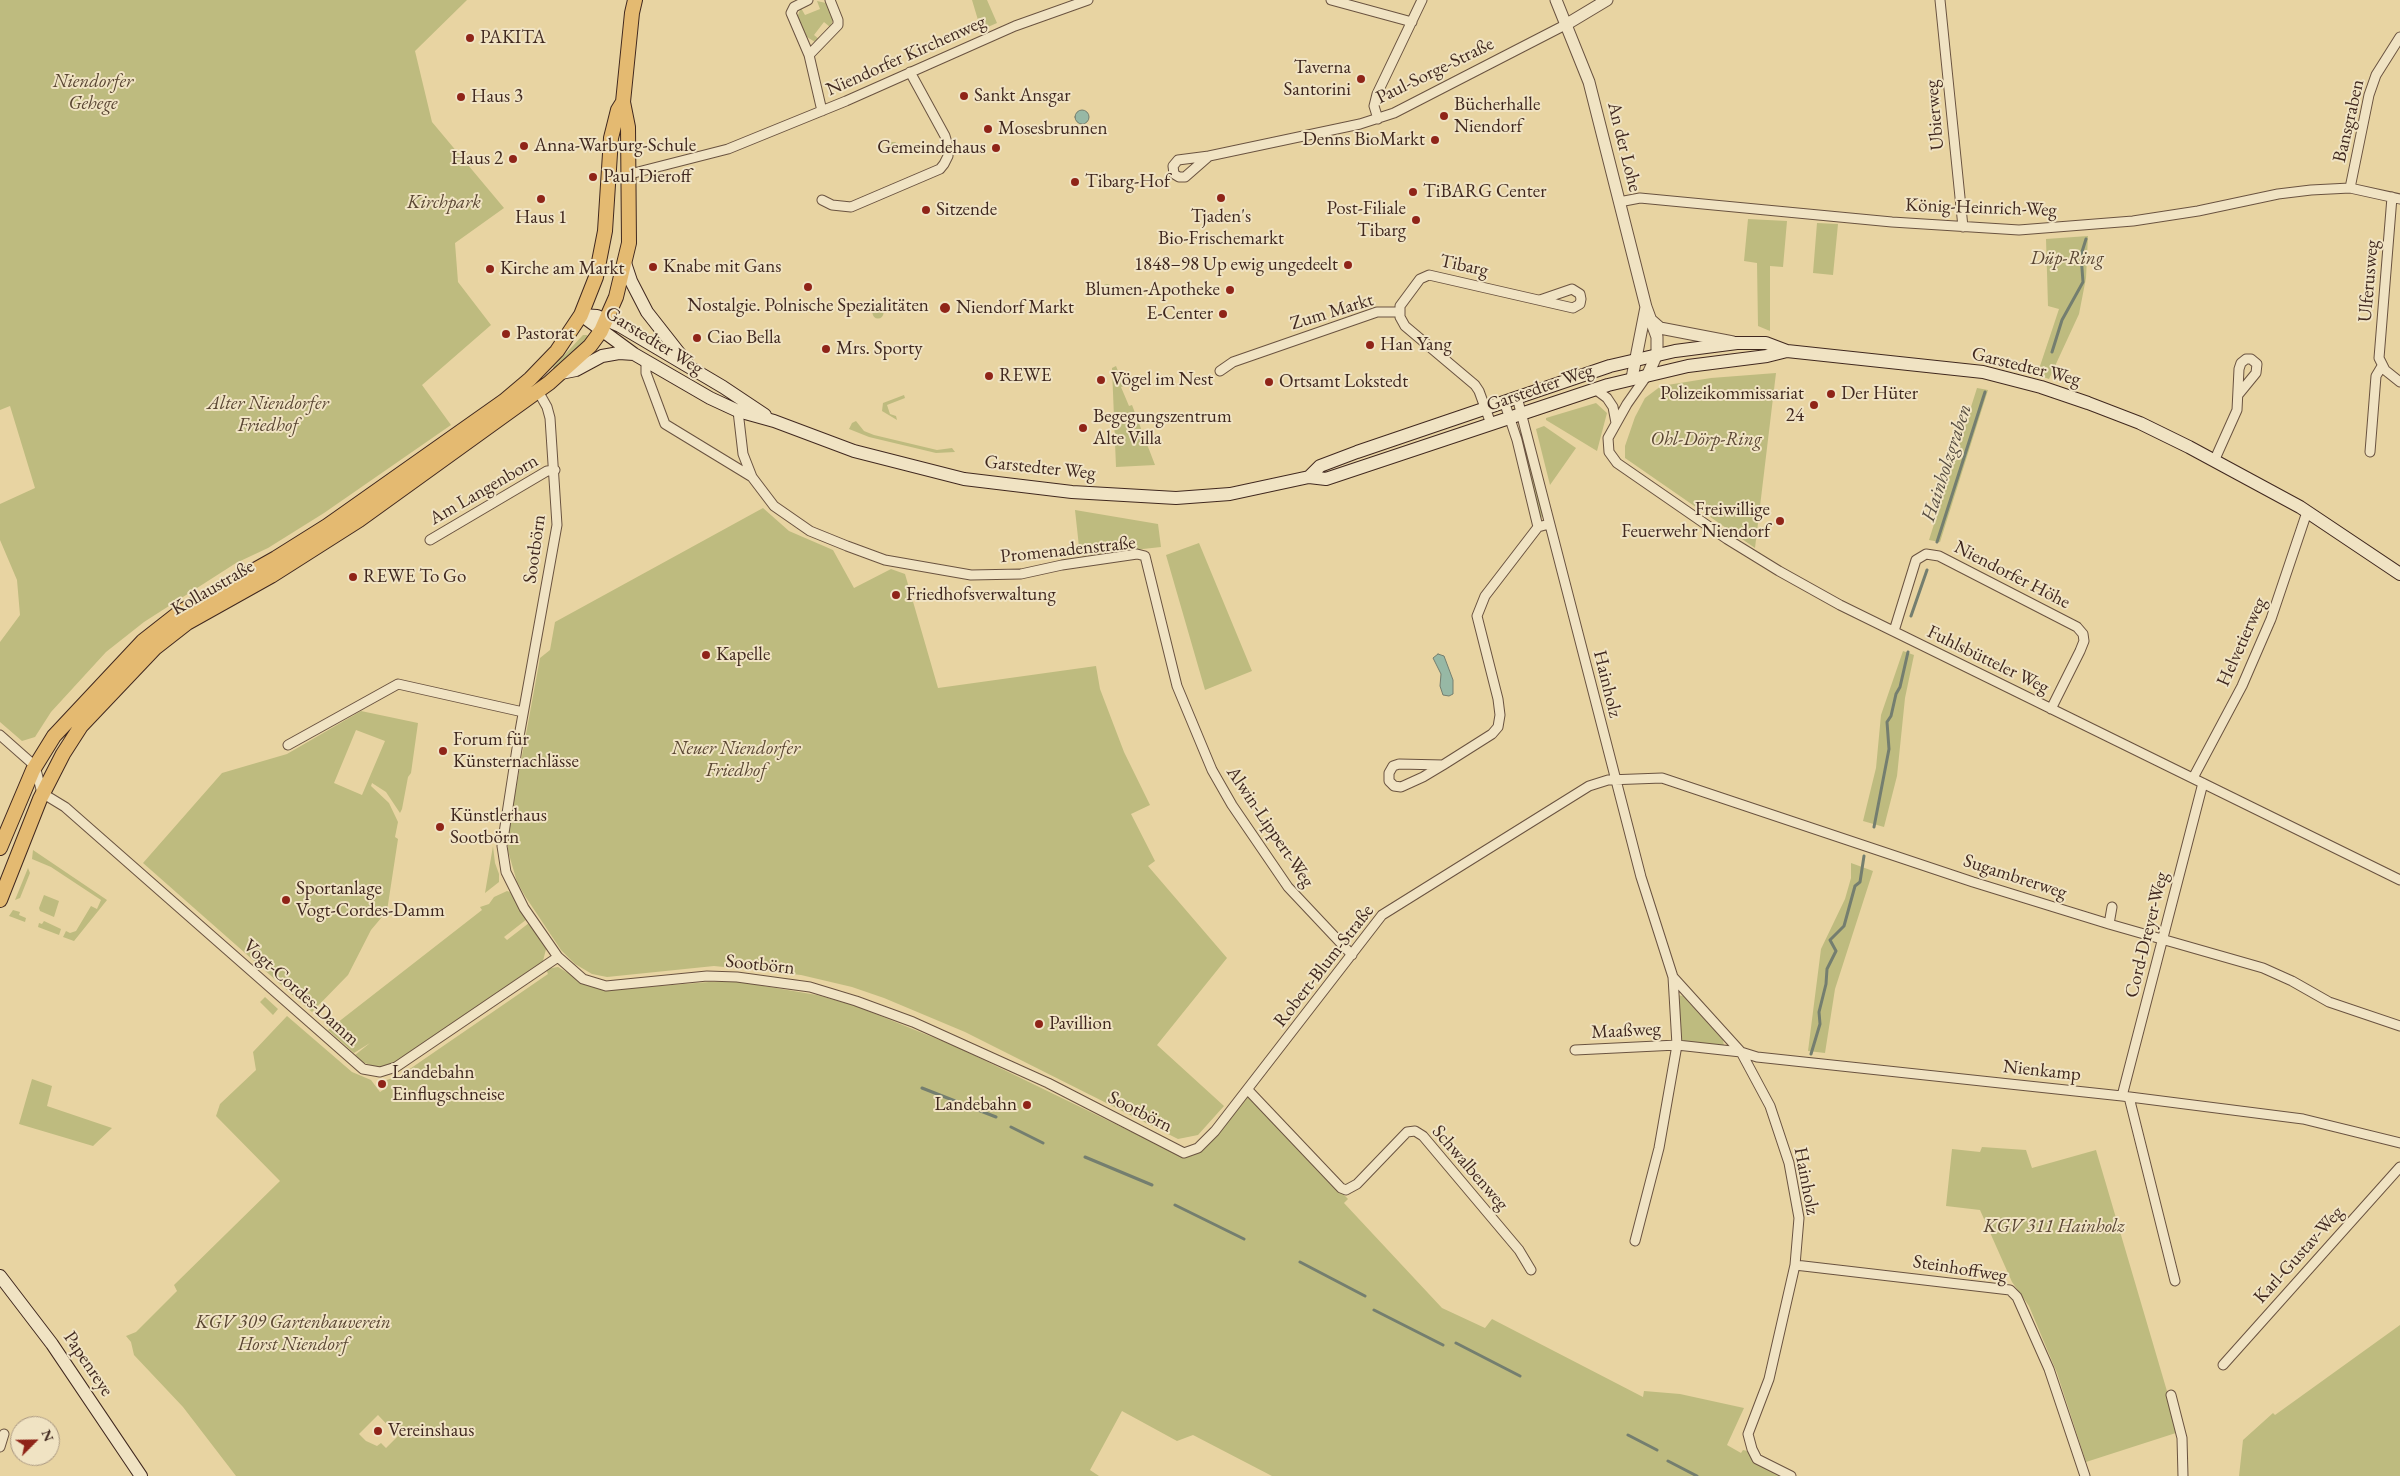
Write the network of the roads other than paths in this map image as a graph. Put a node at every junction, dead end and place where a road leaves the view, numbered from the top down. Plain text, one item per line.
1 (635, 0) edge
2 (808, 0) edge
3 (830, 0) edge
4 (1088, 0) edge
5 (1331, 0) edge
6 (1422, 0) edge
7 (1556, 0) edge
8 (1607, 0) edge
9 (1940, 0) edge
10 (1412, 22) junction
11 (1567, 24) junction
12 (2400, 37) edge
13 (809, 55) junction
14 (910, 72) junction
15 (623, 102) junction
16 (822, 111) junction
17 (1378, 119) junction
18 (1209, 156) dead end
19 (630, 174) junction
20 (2350, 188) junction
21 (2396, 198) edge
22 (822, 200) dead end
23 (1619, 202) junction
24 (1963, 227) junction
25 (625, 263) junction
26 (1540, 300) dead end
27 (1646, 307) junction
28 (1399, 312) junction
29 (581, 315) junction
30 (1652, 321) junction
31 (604, 326) junction
32 (1737, 343) junction
33 (1787, 351) junction
34 (634, 354) junction
35 (1657, 354) junction
36 (1637, 359) junction
37 (646, 361) junction
38 (2382, 366) junction
39 (694, 371) junction
40 (1220, 371) dead end
41 (561, 373) junction
42 (1648, 374) junction
43 (1632, 378) junction
44 (2400, 382) edge
45 (1595, 389) junction
46 (538, 391) junction
47 (2238, 395) dead end
48 (1510, 399) junction
49 (1627, 404) junction
50 (1486, 407) junction
51 (738, 411) junction
52 (1516, 416) junction
53 (774, 421) junction
54 (1616, 423) junction
55 (1491, 424) junction
56 (2370, 452) dead end
57 (2215, 459) junction
58 (555, 470) junction
59 (752, 477) junction
60 (1309, 477) junction
61 (2307, 512) junction
62 (1549, 524) junction
63 (1538, 527) junction
64 (430, 540) dead end
65 (1147, 558) joint
66 (2400, 574) edge
67 (1894, 631) junction
68 (2052, 709) junction
69 (524, 712) junction
70 (0, 736) edge
71 (288, 745) dead end
72 (1443, 765) junction
73 (35, 766) junction
74 (2193, 778) junction
75 (1616, 779) junction
76 (2202, 783) junction
77 (42, 793) junction
78 (0, 848) edge
79 (2400, 880) edge
80 (0, 900) edge
81 (2112, 907) dead end
82 (2109, 924) junction
83 (2163, 939) junction
84 (1352, 955) junction
85 (558, 957) junction
86 (1673, 977) junction
87 (2400, 1026) edge
88 (1678, 1045) junction
89 (1575, 1050) dead end
90 (1741, 1052) junction
91 (1248, 1090) junction
92 (2125, 1097) junction
93 (2400, 1143) edge
94 (1194, 1151) joint
95 (2400, 1168) edge
96 (1635, 1242) dead end
97 (1795, 1265) junction
98 (1531, 1270) dead end
99 (0, 1276) edge
100 (2175, 1281) dead end
101 (2223, 1365) dead end
102 (2172, 1395) dead end
103 (4, 1434) dead end
104 (0, 1447) edge
105 (140, 1476) edge
106 (1791, 1476) edge
107 (2085, 1476) edge
108 (2183, 1476) edge

1 - 15 main road
2 - 13 street, Niendorfer Kirchenweg
3 - 13 street
4 - 14 street, Niendorfer Kirchenweg
5 - 10 street
6 - 10 street
7 - 11 street, An der Lohe
8 - 11 street, Paul-Sorge-Straße
9 - 24 street, Ubierweg
10 - 17 street
11 - 17 street, Paul-Sorge-Straße
11 - 23 street, An der Lohe
12 - 20 street, Bansgraben
13 - 16 street, Niendorfer Kirchenweg
14 - 16 street, Niendorfer Kirchenweg
14 - 22 street
15 - 19 main road
15 - 29 main road, Kollaustraße
16 - 19 street, Niendorfer Kirchenweg
17 - 18 street, Paul-Sorge-Straße
19 - 25 main road
20 - 21 street, König-Heinrich-Weg
20 - 24 street, König-Heinrich-Weg
21 - 38 street, Ulferusweg
23 - 24 street, König-Heinrich-Weg
23 - 27 street, An der Lohe
25 - 31 main road
25 - 39 main road
26 - 28 street, Tibarg
27 - 30 street, An der Lohe
27 - 36 street, An der Lohe
28 - 40 street, Zum Markt
28 - 50 street, Zum Markt
29 - 31 main road, Garstedter Weg
29 - 73 main road, Kollaustraße
30 - 32 street, Garstedter Weg
30 - 35 street, An der Lohe
31 - 34 main road, Garstedter Weg
31 - 39 main road, Garstedter Weg
31 - 41 main road, Kollaustraße
32 - 33 main road, Garstedter Weg
32 - 35 main road, Garstedter Weg
33 - 42 main road, Garstedter Weg
33 - 57 main road, Garstedter Weg
34 - 37 main road, Garstedter Weg
34 - 41 main road
35 - 36 main road, Garstedter Weg
35 - 42 street, An der Lohe
36 - 43 street, An der Lohe
36 - 48 main road, Garstedter Weg
37 - 51 main road, Garstedter Weg
37 - 59 street, Promenadenstraße
38 - 44 street
38 - 56 street, Ulferusweg
39 - 53 main road, Garstedter Weg
41 - 46 main road, Kollaustraße
42 - 43 main road, Garstedter Weg
42 - 49 street, Fuhlsbütteler Weg
43 - 45 main road, Garstedter Weg
43 - 49 street, Fuhlsbütteler Weg
45 - 52 main road, Garstedter Weg
45 - 54 street
46 - 58 street, Sootbörn
46 - 77 main road, Kollaustraße
47 - 57 street
48 - 50 main road, Garstedter Weg
48 - 52 street, Hainholz
48 - 52 street, Hainholz
49 - 54 street, Fuhlsbütteler Weg
50 - 55 street, Zum Markt
50 - 60 main road, Garstedter Weg
51 - 53 main road, Garstedter Weg
51 - 59 street, Promenadenstraße
52 - 55 main road, Garstedter Weg
52 - 62 street, Hainholz
52 - 63 street, Hainholz
53 - 60 main road, Garstedter Weg
54 - 67 street, Fuhlsbütteler Weg
55 - 60 main road, Garstedter Weg
57 - 61 main road, Garstedter Weg
58 - 64 street, Am Langenborn
58 - 69 street, Sootbörn
59 - 65 street, Promenadenstraße
61 - 66 main road, Garstedter Weg
61 - 74 street, Helvetierweg
62 - 63 street
62 - 75 street, Hainholz
63 - 72 street
65 - 84 street, Alwin-Lippert-Weg
67 - 68 street, Fuhlsbütteler Weg
67 - 68 street, Niendorfer Höhe
68 - 74 street, Fuhlsbütteler Weg
69 - 71 street
69 - 85 street, Sootbörn
70 - 73 street
72 - 72 street
73 - 77 street
73 - 78 main road, Kollaustraße
74 - 76 street, Fuhlsbütteler Weg
75 - 82 street, Sugambrerweg
75 - 84 street, Robert-Blum-Straße
75 - 86 street, Hainholz
76 - 79 street, Fuhlsbütteler Weg
76 - 83 street, Cord-Dreyer-Weg
77 - 80 main road, Kollaustraße
77 - 85 street, Vogt-Cordes-Damm
81 - 82 street
82 - 83 street, Sugambrerweg
83 - 87 street, Sugambrerweg
83 - 92 street, Cord-Dreyer-Weg
84 - 91 street, Robert-Blum-Straße
85 - 94 street, Sootbörn
86 - 88 street, Hainholz
86 - 90 street, Hainholz
88 - 89 street, Maaßweg
88 - 90 street, Nienkamp
88 - 96 street, Hainholz
90 - 92 street, Nienkamp
90 - 97 street, Hainholz
91 - 94 street, Robert-Blum-Straße
91 - 98 street, Schwalbenweg
92 - 93 street, Nienkamp
92 - 100 street, Cord-Dreyer-Weg
95 - 101 street, Karl-Gustav-Weg
97 - 106 street, Hainholz
97 - 107 street, Steinhoffweg
99 - 105 main road, Papenreye
102 - 108 street
103 - 104 street

